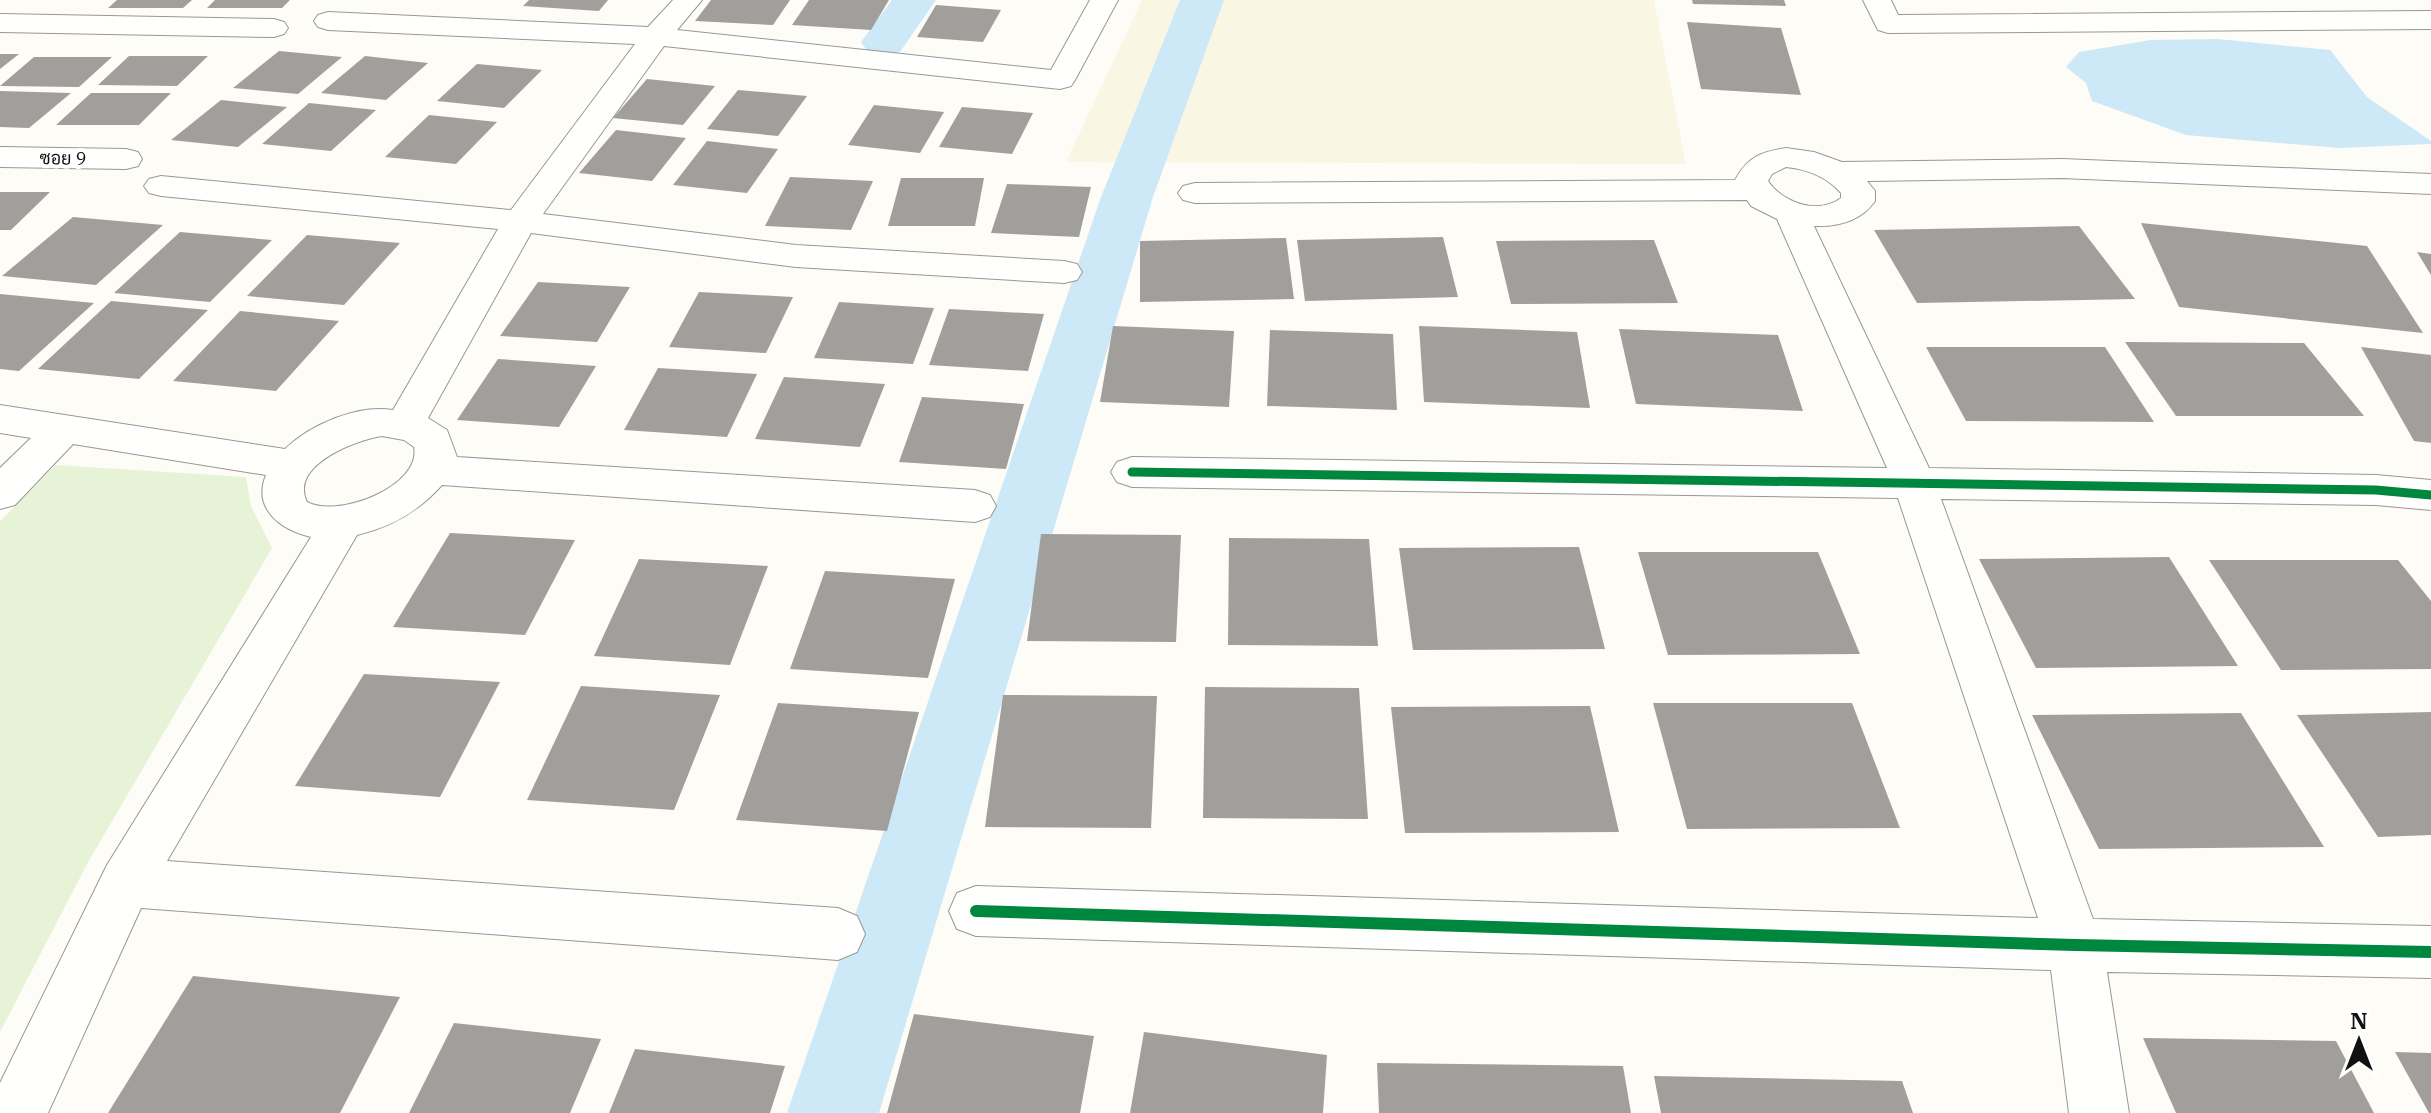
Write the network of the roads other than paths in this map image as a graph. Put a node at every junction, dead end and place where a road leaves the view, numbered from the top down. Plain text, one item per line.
1 (688, 0) edge
2 (1104, 0) edge
3 (1877, 0) edge
4 (2431, 20) edge
5 (328, 21) dead end
6 (0, 23) edge
7 (274, 28) dead end
8 (656, 36) junction
9 (0, 157) edge
10 (126, 159) dead end
11 (1840, 172) junction
12 (2431, 184) edge
13 (161, 186) dead end
14 (1195, 193) dead end
15 (1773, 201) junction
16 (520, 221) junction
17 (1064, 272) dead end
18 (0, 419) edge
19 (405, 424) junction
20 (64, 429) junction
21 (293, 465) junction
22 (433, 470) junction
23 (1132, 472) dead end
24 (1914, 482) junction
25 (0, 494) edge
26 (2431, 495) edge
27 (975, 506) dead end
28 (342, 523) junction
29 (126, 882) junction
30 (976, 911) dead end
31 (838, 934) dead end
32 (2075, 945) junction
33 (2431, 952) edge
34 (17, 1113) edge
35 (2099, 1113) edge

1 - 8 street
2 - 8 street
3 - 4 street
5 - 8 street
6 - 7 street
8 - 16 street
9 - 10 street, ซอย 9
11 - 12 street
11 - 15 street
11 - 15 street
13 - 16 street
14 - 15 street
15 - 24 street
16 - 17 street
16 - 19 street
18 - 20 street
19 - 21 street
19 - 22 street
20 - 21 street
20 - 25 street
21 - 28 street
22 - 27 street
22 - 28 street
23 - 24 street
24 - 26 street
24 - 32 street
28 - 29 street
29 - 31 street
29 - 34 street
30 - 32 street
32 - 33 street
32 - 35 street

